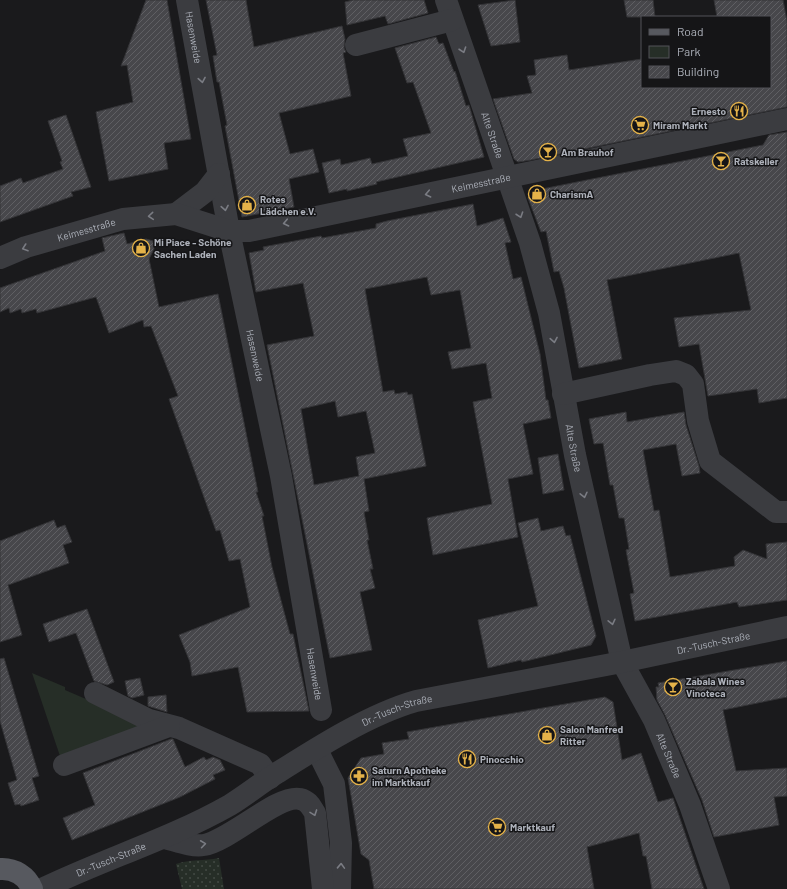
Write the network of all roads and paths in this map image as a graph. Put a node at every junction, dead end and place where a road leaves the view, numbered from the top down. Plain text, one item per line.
1 (188, 0) edge
2 (449, 10) edge
3 (356, 45) dead end
4 (787, 119) edge
5 (219, 174) junction
6 (507, 178) junction
7 (176, 214) junction
8 (229, 231) junction
9 (0, 258) edge
10 (563, 394) junction
11 (787, 512) edge
12 (787, 627) edge
13 (622, 662) junction
14 (95, 692) dead end
15 (321, 710) dead end
16 (169, 726) junction
17 (317, 750) junction
18 (64, 765) dead end
19 (270, 778) junction
20 (165, 838) junction
21 (0, 869) edge
22 (32, 889) edge
23 (42, 889) edge
24 (323, 889) edge
25 (340, 889) edge
26 (719, 889) edge

1 -> 5 street, Hasenweide
2 - 3 street
2 -> 6 street, Alte Straße
4 - 6 street, Keimesstraße
5 - 7 street
5 -> 8 street, Hasenweide
6 -> 8 street, Keimesstraße
6 -> 10 street, Alte Straße
7 - 8 street, Keimesstraße
7 -> 9 street, Keimesstraße
8 - 15 street, Hasenweide
10 - 11 street
10 -> 13 street, Alte Straße
12 - 13 street, Dr.-Tusch-Straße
13 - 17 street, Dr.-Tusch-Straße
13 - 26 street, Alte Straße
14 - 16 street
16 - 18 street
16 - 19 street
17 - 19 street, Dr.-Tusch-Straße
25 -> 17 street
19 - 20 street, Dr.-Tusch-Straße
20 - 23 street, Dr.-Tusch-Straße
20 -> 24 street
21 - 22 main road

